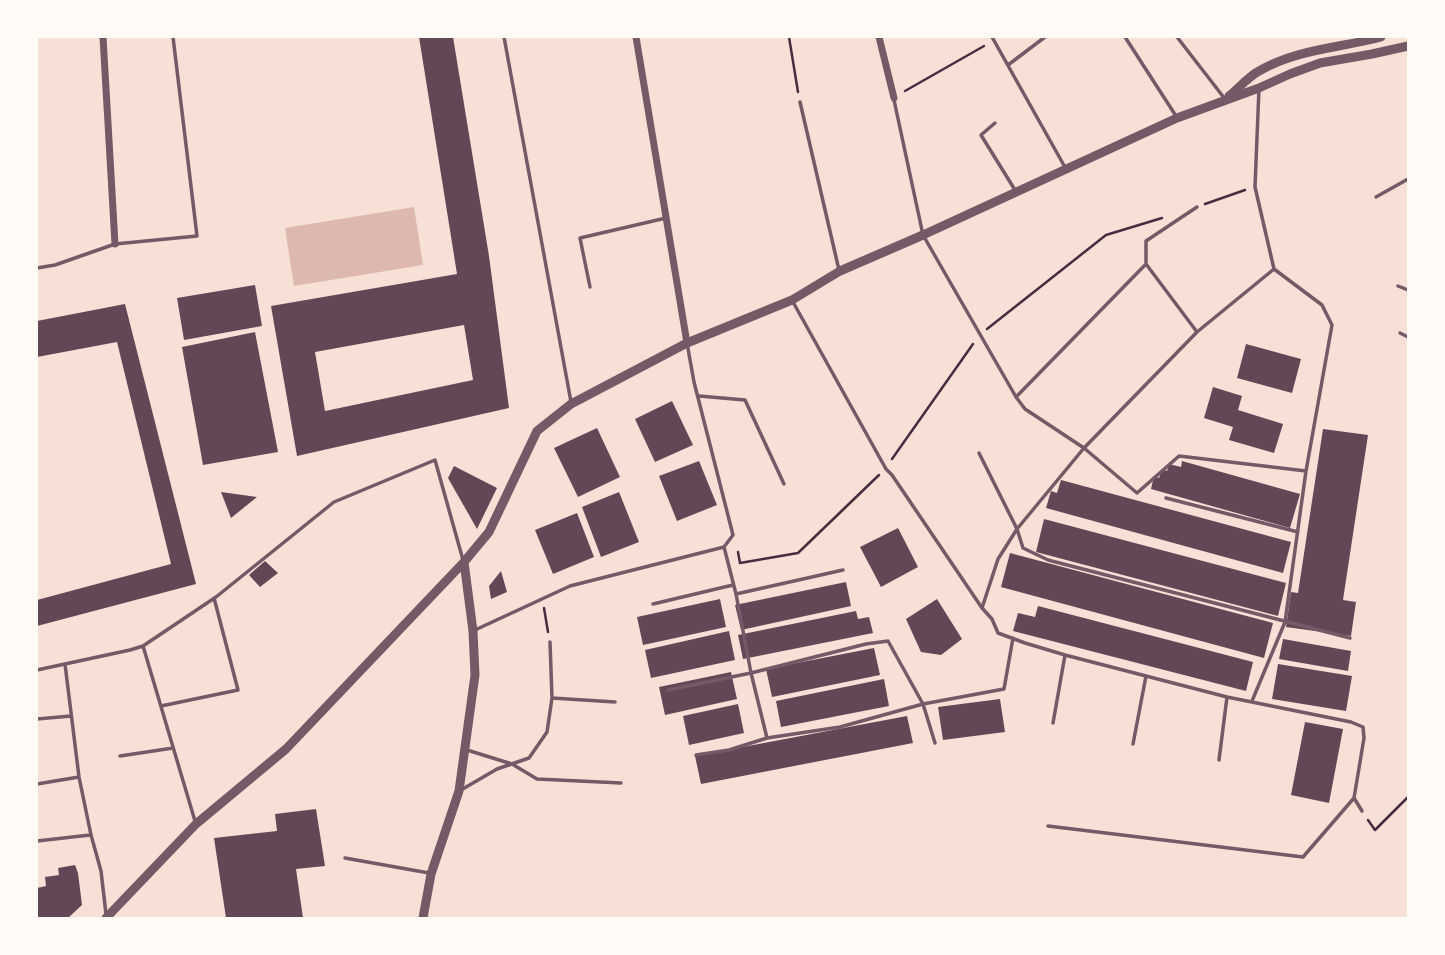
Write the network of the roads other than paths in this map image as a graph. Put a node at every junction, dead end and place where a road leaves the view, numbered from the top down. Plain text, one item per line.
1 (103, 37) edge
2 (173, 37) edge
3 (504, 37) edge
4 (636, 37) edge
5 (879, 37) edge
6 (1045, 37) edge
7 (1125, 37) edge
8 (1177, 37) edge
9 (1381, 37) edge
10 (993, 39) edge
11 (1408, 46) edge
12 (1007, 65) junction
13 (1259, 88) junction
14 (894, 98) joint
15 (1225, 99) junction
16 (800, 102) road end
17 (1177, 118) junction
18 (995, 123) dead end
19 (1066, 169) junction
20 (1408, 179) edge
21 (1016, 192) junction
22 (1376, 197) dead end
23 (1197, 207) road end
24 (666, 218) junction
25 (923, 235) junction
26 (115, 244) junction
27 (1146, 264) junction
28 (37, 268) edge
29 (1274, 270) junction
30 (840, 271) junction
31 (1398, 286) dead end
32 (590, 287) dead end
33 (1408, 290) edge
34 (792, 300) junction
35 (1196, 332) junction
36 (1400, 333) dead end
37 (1408, 337) edge
38 (687, 343) junction
39 (698, 396) junction
40 (1016, 397) junction
41 (571, 404) junction
42 (1084, 448) junction
43 (979, 453) dead end
44 (1306, 471) junction
45 (784, 484) dead end
46 (1166, 498) dead end
47 (1017, 529) junction
48 (1298, 531) junction
49 (724, 547) junction
50 (464, 562) junction
51 (843, 570) dead end
52 (733, 585) junction
53 (736, 594) junction
54 (214, 598) junction
55 (653, 604) dead end
56 (982, 608) junction
57 (1285, 622) junction
58 (473, 631) junction
59 (1013, 638) junction
60 (1350, 638) dead end
61 (550, 642) road end
62 (143, 646) junction
63 (1065, 655) junction
64 (65, 664) junction
65 (37, 670) edge
66 (751, 673) junction
67 (1146, 676) junction
68 (667, 690) dead end
69 (1227, 697) junction
70 (552, 698) junction
71 (1252, 701) junction
72 (615, 702) dead end
73 (923, 705) junction
74 (161, 706) junction
75 (71, 716) junction
76 (37, 719) edge
77 (1052, 723) dead end
78 (767, 738) junction
79 (935, 743) dead end
80 (1133, 744) dead end
81 (173, 748) junction
82 (465, 749) junction
83 (696, 755) dead end
84 (120, 756) dead end
85 (1219, 760) dead end
86 (512, 764) junction
87 (79, 777) junction
88 (621, 783) dead end
89 (37, 784) edge
90 (459, 791) junction
91 (1354, 798) junction
92 (1362, 811) dead end
93 (196, 824) junction
94 (1048, 826) dead end
95 (91, 835) junction
96 (37, 841) edge
97 (345, 858) dead end
98 (431, 874) junction
99 (107, 918) edge
100 (423, 918) edge

1 - 26 street
2 - 26 lane
3 - 41 lane
4 - 24 street
5 - 14 street
6 - 12 lane
7 - 17 lane
8 - 15 lane
9 - 15 street
10 - 12 lane
11 - 13 street
12 - 19 lane
13 - 15 street
13 - 29 lane
14 - 25 lane
15 - 17 street
16 - 30 lane
17 - 19 street
18 - 21 lane
19 - 21 street
20 - 22 lane
21 - 25 street
23 - 27 lane
24 - 32 lane
24 - 38 street
25 - 30 street
25 - 40 lane
26 - 28 lane
27 - 35 lane
27 - 40 lane
29 - 35 lane
29 - 44 lane
30 - 34 street
31 - 33 lane
34 - 38 street
34 - 56 lane
35 - 42 lane
36 - 37 lane
38 - 39 lane
38 - 41 street
39 - 45 lane
39 - 49 lane
40 - 42 lane
41 - 50 street
42 - 44 lane
42 - 47 lane
43 - 47 lane
44 - 48 lane
46 - 48 lane
47 - 56 lane
47 - 57 lane
48 - 57 lane
49 - 52 lane
49 - 58 lane
50 - 54 lane
50 - 58 street
50 - 93 street
51 - 53 lane
52 - 53 lane
52 - 55 lane
53 - 66 lane
54 - 62 lane
54 - 74 lane
56 - 59 lane
57 - 60 lane
57 - 71 lane
58 - 82 street
59 - 63 lane
59 - 73 lane
61 - 70 lane
62 - 64 lane
62 - 74 lane
63 - 67 lane
63 - 77 lane
64 - 65 lane
64 - 75 lane
66 - 68 lane
66 - 73 lane
66 - 78 lane
67 - 69 lane
67 - 80 lane
69 - 71 lane
69 - 85 lane
70 - 72 lane
70 - 86 lane
71 - 91 lane
73 - 78 lane
73 - 79 lane
74 - 81 lane
75 - 76 lane
75 - 87 lane
78 - 83 lane
81 - 84 lane
81 - 93 lane
82 - 86 lane
82 - 90 street
86 - 88 lane
86 - 90 lane
87 - 89 lane
87 - 95 lane
90 - 98 street
91 - 92 lane
91 - 94 lane
93 - 99 street
95 - 96 lane
95 - 99 lane
97 - 98 lane
98 - 100 street

